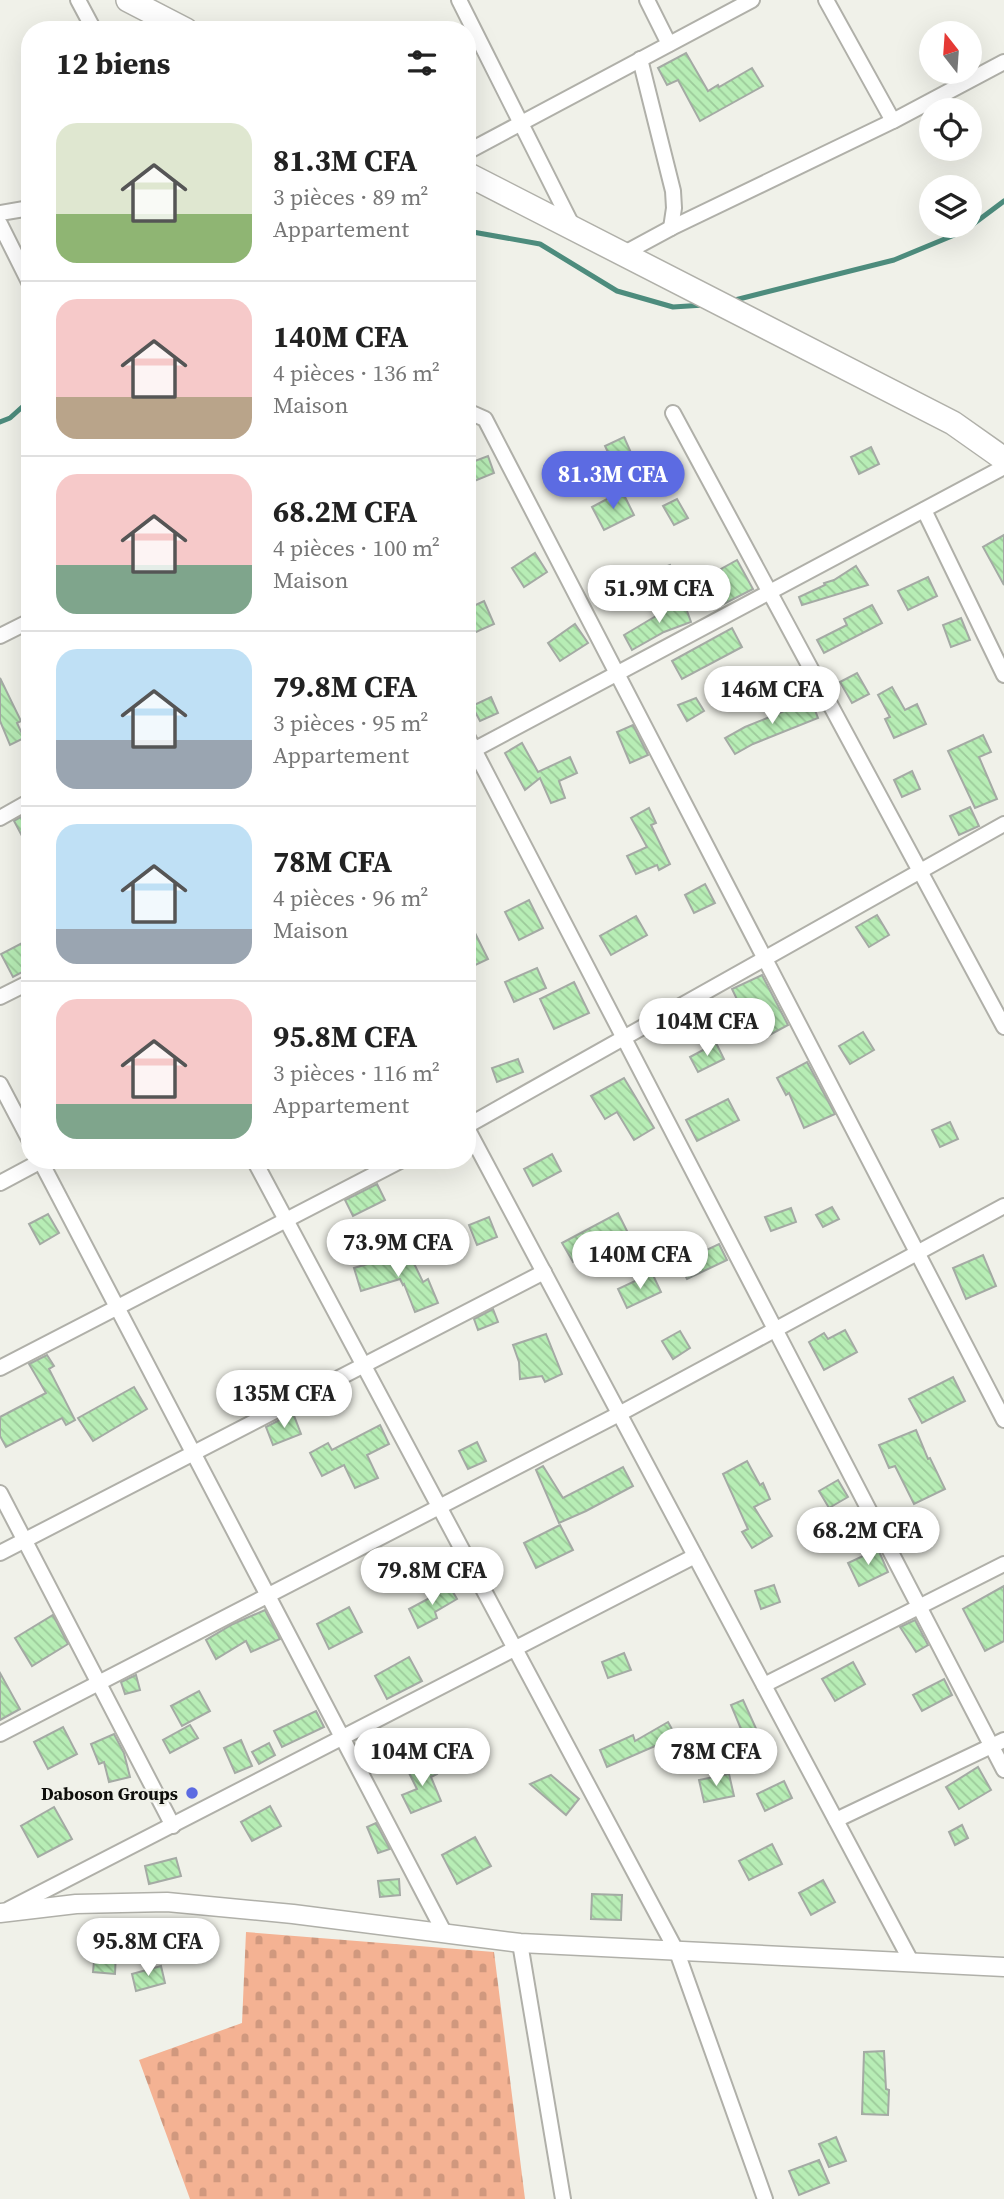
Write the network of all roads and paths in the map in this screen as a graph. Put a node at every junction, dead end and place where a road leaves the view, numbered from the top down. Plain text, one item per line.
1 (78, 0) edge
2 (128, 0) edge
3 (459, 0) edge
4 (647, 0) edge
5 (751, 0) edge
6 (826, 0) edge
7 (89, 21) edge
8 (169, 21) edge
9 (470, 21) edge
10 (476, 34) edge
11 (668, 44) junction
12 (640, 60) junction
13 (1004, 62) edge
14 (893, 121) junction
15 (521, 123) junction
16 (476, 147) edge
17 (476, 179) edge
18 (21, 210) edge
19 (0, 213) edge
20 (0, 224) edge
21 (573, 228) junction
22 (671, 228) junction
23 (623, 254) junction
24 (21, 266) edge
25 (673, 413) dead end
26 (476, 415) edge
27 (1004, 459) edge
28 (1004, 467) edge
29 (924, 510) junction
30 (770, 592) junction
31 (21, 626) edge
32 (0, 636) edge
33 (617, 674) junction
34 (1004, 675) edge
35 (476, 749) edge
36 (476, 761) edge
37 (21, 806) edge
38 (0, 818) edge
39 (1004, 824) edge
40 (920, 871) junction
41 (765, 959) junction
42 (21, 986) edge
43 (0, 997) edge
44 (1004, 1027) edge
45 (624, 1038) junction
46 (0, 1084) edge
47 (476, 1122) edge
48 (21, 1124) edge
49 (476, 1144) edge
50 (26, 1169) edge
51 (45, 1169) edge
52 (259, 1169) edge
53 (385, 1169) edge
54 (0, 1183) edge
55 (1004, 1206) edge
56 (286, 1220) junction
57 (918, 1253) junction
58 (544, 1272) junction
59 (117, 1308) junction
60 (776, 1330) junction
61 (363, 1366) junction
62 (0, 1368) edge
63 (619, 1414) junction
64 (1004, 1420) edge
65 (193, 1453) junction
66 (0, 1493) edge
67 (439, 1507) junction
68 (25, 1541) junction
69 (0, 1553) edge
70 (695, 1556) junction
71 (1004, 1564) edge
72 (268, 1596) junction
73 (919, 1607) junction
74 (515, 1649) junction
75 (99, 1683) junction
76 (764, 1685) junction
77 (0, 1734) edge
78 (342, 1738) junction
79 (998, 1743) edge
80 (1004, 1770) edge
81 (836, 1820) junction
82 (173, 1826) junction
83 (0, 1913) edge
84 (445, 1934) junction
85 (520, 1943) junction
86 (677, 1952) junction
87 (912, 1963) junction
88 (1004, 1967) edge
89 (563, 2199) edge
90 (765, 2199) edge

1 - 7 street
2 - 8 main road
3 - 9 street
4 - 11 street
5 - 11 street
6 - 14 street
10 - 15 street
11 - 12 street
12 - 15 street
12 - 22 street
13 - 14 street
14 - 22 street
15 - 16 street
15 - 21 street
17 - 21 main road
18 - 19 street
20 - 24 street
21 - 23 main road
22 - 23 street
23 - 27 main road
25 - 30 street
26 - 33 street
28 - 29 street
29 - 30 street
29 - 34 street
30 - 33 street
30 - 40 street
31 - 32 street
33 - 35 street
33 - 41 street
36 - 45 street
37 - 38 street
39 - 40 street
40 - 41 street
40 - 44 street
41 - 45 street
41 - 57 street
42 - 43 street
45 - 47 street
45 - 60 street
46 - 48 street
49 - 58 street
50 - 54 street
51 - 59 street
52 - 56 street
53 - 56 street
55 - 57 street
56 - 59 street
56 - 61 street
57 - 60 street
57 - 64 street
58 - 61 street
58 - 63 street
59 - 62 street
59 - 65 street
60 - 63 street
60 - 73 street
61 - 65 street
61 - 67 street
63 - 67 street
63 - 70 street
65 - 68 street
65 - 72 street
66 - 68 street
67 - 72 street
67 - 74 street
68 - 69 street
68 - 75 street
70 - 74 street
70 - 76 street
71 - 73 street
72 - 75 street
72 - 78 street
73 - 76 street
73 - 79 street
74 - 78 street
74 - 86 street
75 - 77 street
75 - 82 street
76 - 81 street
78 - 82 street
78 - 84 street
79 - 80 street
79 - 81 street
81 - 87 street
82 - 83 street
83 - 84 street
84 - 85 street
85 - 86 street
85 - 89 street
86 - 87 street
86 - 90 street
87 - 88 street

